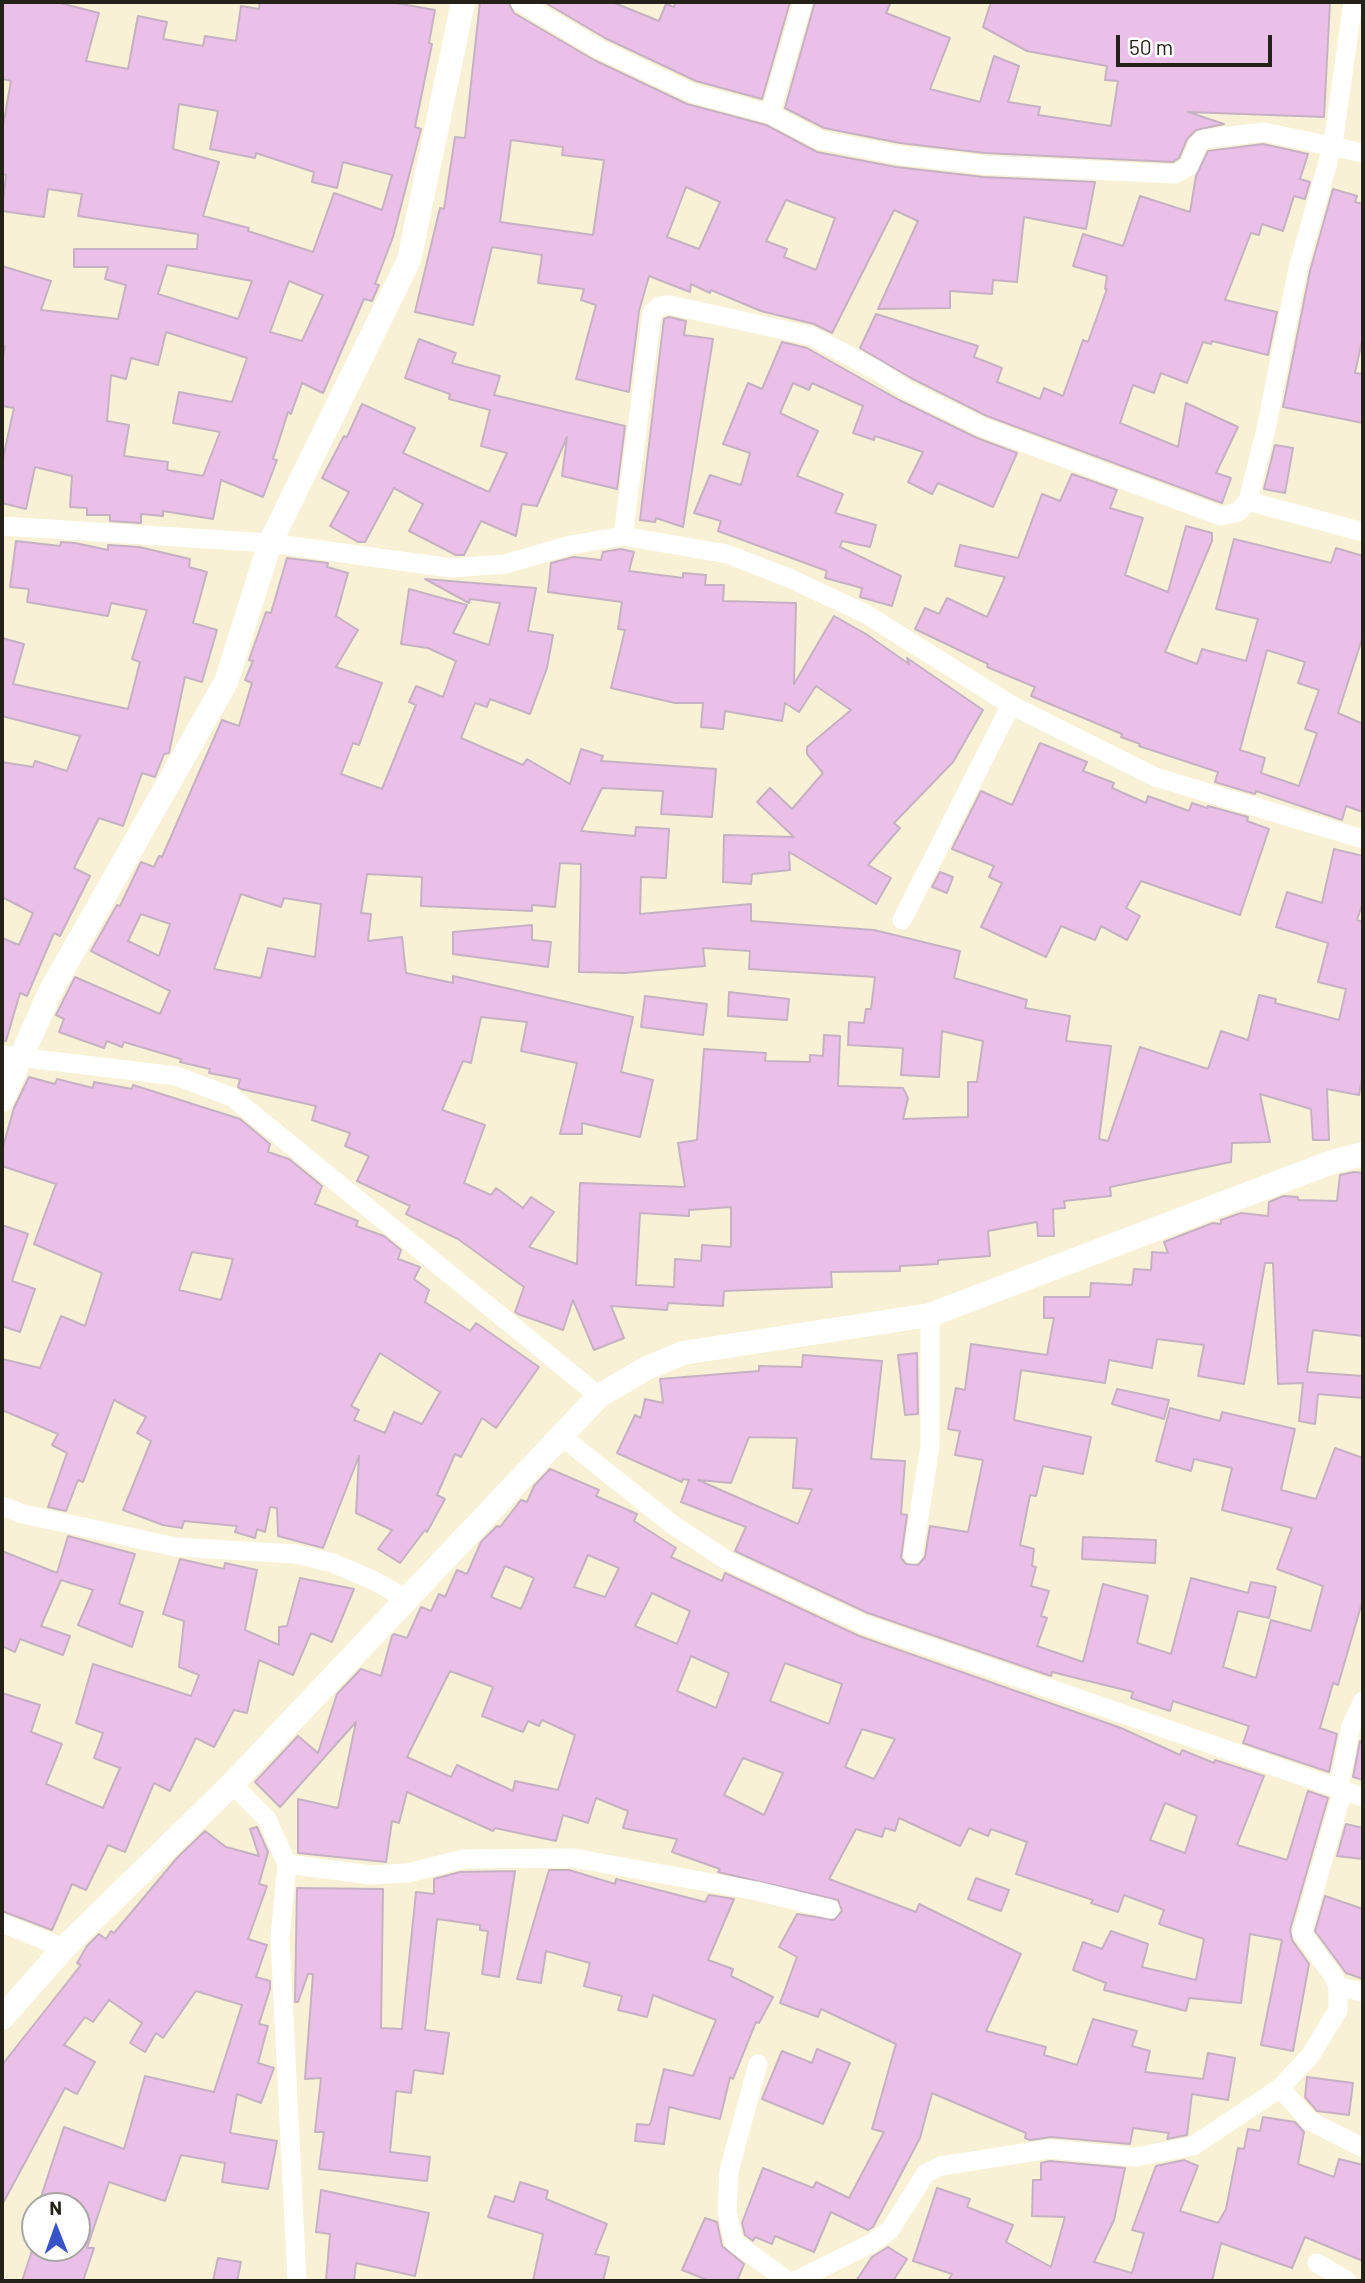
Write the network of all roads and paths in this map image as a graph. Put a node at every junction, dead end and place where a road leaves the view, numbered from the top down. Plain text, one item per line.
1 (463, 2) edge
2 (520, 2) edge
3 (803, 2) edge
4 (1353, 2) edge
5 (769, 114) junction
6 (1333, 144) junction
7 (1363, 153) edge
8 (1248, 501) junction
9 (2, 526) edge
10 (1363, 533) edge
11 (623, 536) junction
12 (270, 543) junction
13 (1012, 705) junction
14 (1363, 839) edge
15 (902, 920) dead end
16 (10, 1056) edge
17 (2, 1100) edge
18 (1363, 1154) edge
19 (930, 1315) junction
20 (599, 1396) junction
21 (560, 1435) junction
22 (2, 1506) edge
23 (913, 1554) dead end
24 (406, 1599) junction
25 (1363, 1701) edge
26 (232, 1784) junction
27 (1341, 1788) junction
28 (1363, 1797) edge
29 (287, 1864) junction
30 (830, 1909) dead end
31 (2, 1923) edge
32 (64, 1948) junction
33 (1338, 1987) junction
34 (1363, 1992) edge
35 (2, 2018) edge
36 (758, 2064) dead end
37 (1280, 2088) junction
38 (1363, 2148) edge
39 (1317, 2263) dead end
40 (297, 2281) edge
41 (788, 2281) edge
42 (795, 2281) edge
43 (1347, 2281) edge

1 - 12 street
2 - 5 street
3 - 5 street
4 - 6 street
5 - 6 street
6 - 7 street
6 - 8 street
8 - 10 street
8 - 11 street
9 - 12 street
11 - 12 street
11 - 13 street
12 - 16 street
13 - 14 street
13 - 15 street
16 - 17 street
16 - 20 street
18 - 19 street
19 - 20 street
19 - 23 street
20 - 21 street
21 - 24 street
21 - 27 street
22 - 24 street
24 - 26 street
25 - 27 street
26 - 29 street
26 - 32 street
27 - 28 street
27 - 33 street
29 - 30 street
29 - 40 street
31 - 32 street
32 - 35 street
33 - 34 street
33 - 37 street
36 - 41 street
37 - 38 street
37 - 42 street
39 - 43 street

